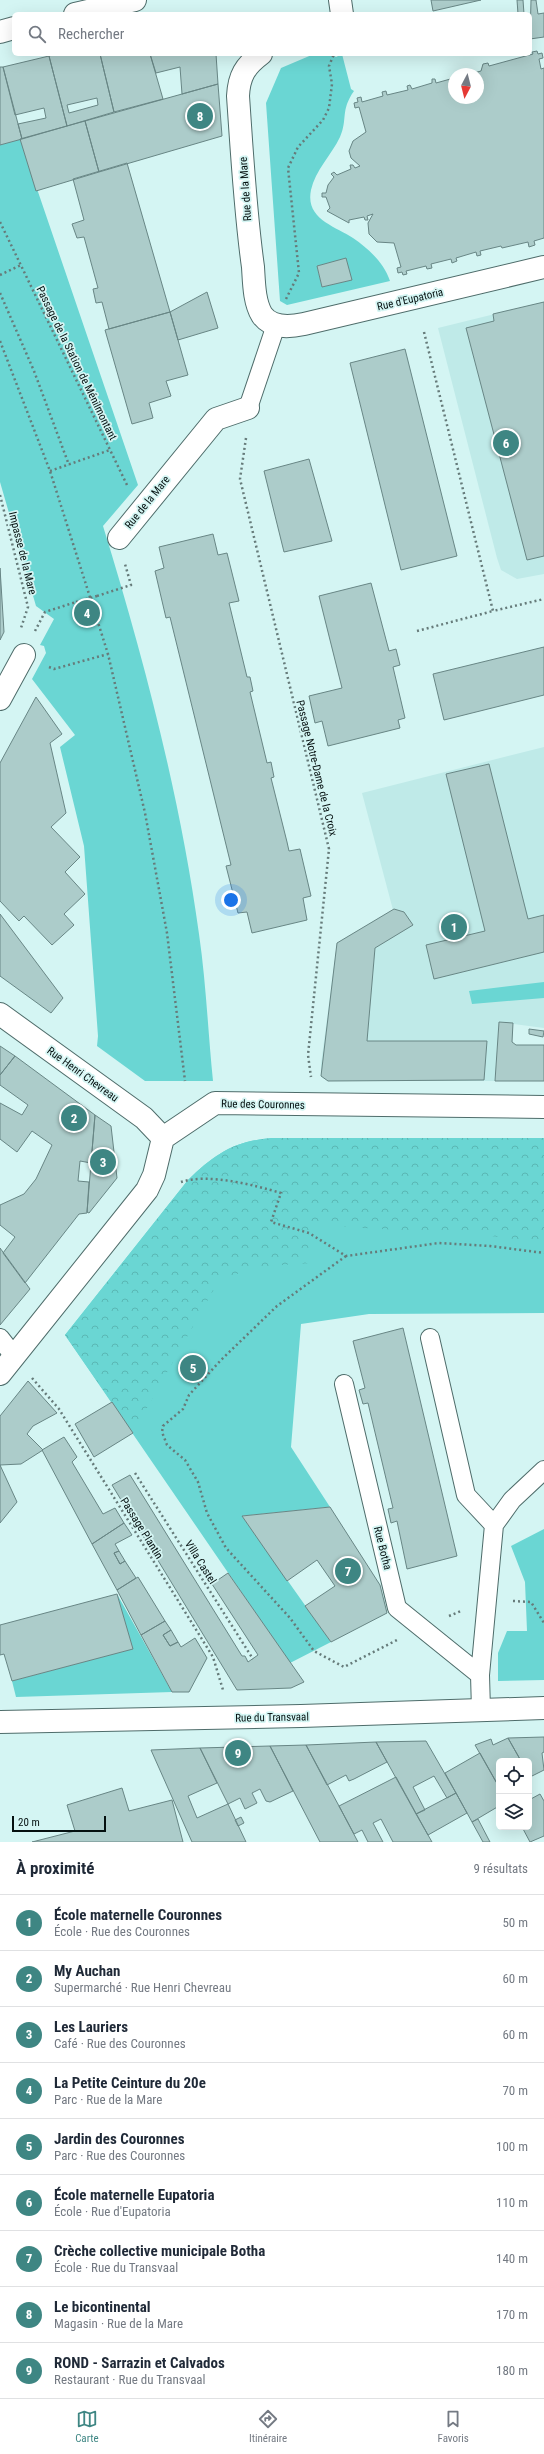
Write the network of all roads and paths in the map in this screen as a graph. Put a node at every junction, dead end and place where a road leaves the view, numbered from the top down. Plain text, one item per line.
1 (135, 0) edge
2 (340, 0) edge
3 (84, 12) edge
4 (342, 12) edge
5 (12, 29) edge
6 (0, 32) edge
7 (258, 56) edge
8 (333, 56) edge
9 (0, 222) edge
10 (21, 265) junction
11 (544, 267) edge
12 (0, 275) edge
13 (0, 293) edge
14 (284, 303) dead end
15 (276, 325) junction
16 (424, 332) dead end
17 (0, 341) edge
18 (248, 408) joint
19 (110, 450) junction
20 (244, 456) dead end
21 (69, 465) junction
22 (50, 471) junction
23 (0, 495) edge
24 (140, 510) junction
25 (119, 538) dead end
26 (122, 589) dead end
27 (544, 599) edge
28 (493, 611) junction
29 (38, 625) dead end
30 (417, 631) dead end
31 (20, 632) dead end
32 (108, 654) junction
33 (24, 655) dead end
34 (47, 666) dead end
35 (0, 699) edge
36 (0, 1014) edge
37 (185, 1080) dead end
38 (312, 1081) dead end
39 (544, 1107) edge
40 (163, 1138) junction
41 (188, 1180) dead end
42 (544, 1253) edge
43 (346, 1256) junction
44 (0, 1338) edge
45 (430, 1338) dead end
46 (14, 1356) junction
47 (0, 1374) edge
48 (31, 1378) dead end
49 (344, 1384) dead end
50 (544, 1470) edge
51 (135, 1473) dead end
52 (494, 1525) junction
53 (486, 1600) junction
54 (544, 1623) edge
55 (421, 1628) junction
56 (253, 1659) dead end
57 (480, 1676) junction
58 (224, 1696) dead end
59 (544, 1708) edge
60 (480, 1710) junction
61 (0, 1722) edge

1 - 3 street
2 - 4 street
5 - 6 street
7 - 15 street, Rue de la Mare
8 - 14 path
9 - 10 path, Passage de la Station de Ménilmontant
10 - 12 path
10 - 19 path, Passage de la Station de Ménilmontant
11 - 15 street, Rue d'Eupatoria
13 - 21 path
15 - 18 lane
16 - 28 path
17 - 22 path
18 - 24 street, Rue de la Mare
19 - 21 path
19 - 24 path, Passage de la Station de Ménilmontant
20 - 38 path, Passage Notre-Dame de la Croix
21 - 22 path
22 - 32 path
23 - 31 path, Impasse de la Mare
24 - 25 street, Rue de la Mare
26 - 29 path, bridge
27 - 28 path
28 - 30 path
32 - 34 path
32 - 37 path
33 - 35 street
36 - 40 street, Rue Henri Chevreau
39 - 40 street, Rue des Couronnes
40 - 46 street
41 - 43 path
42 - 43 path
43 - 55 path
44 - 46 lane
45 - 52 lane
46 - 47 street
48 - 58 path, Passage Plantin
49 - 55 lane, Rue Botha
50 - 52 lane
51 - 56 path, Villa Castel
52 - 53 lane
53 - 54 path
53 - 55 path
53 - 57 lane
55 - 57 lane, Rue Botha
57 - 60 lane
59 - 60 street, Rue du Transvaal
60 - 61 street, Rue du Transvaal

